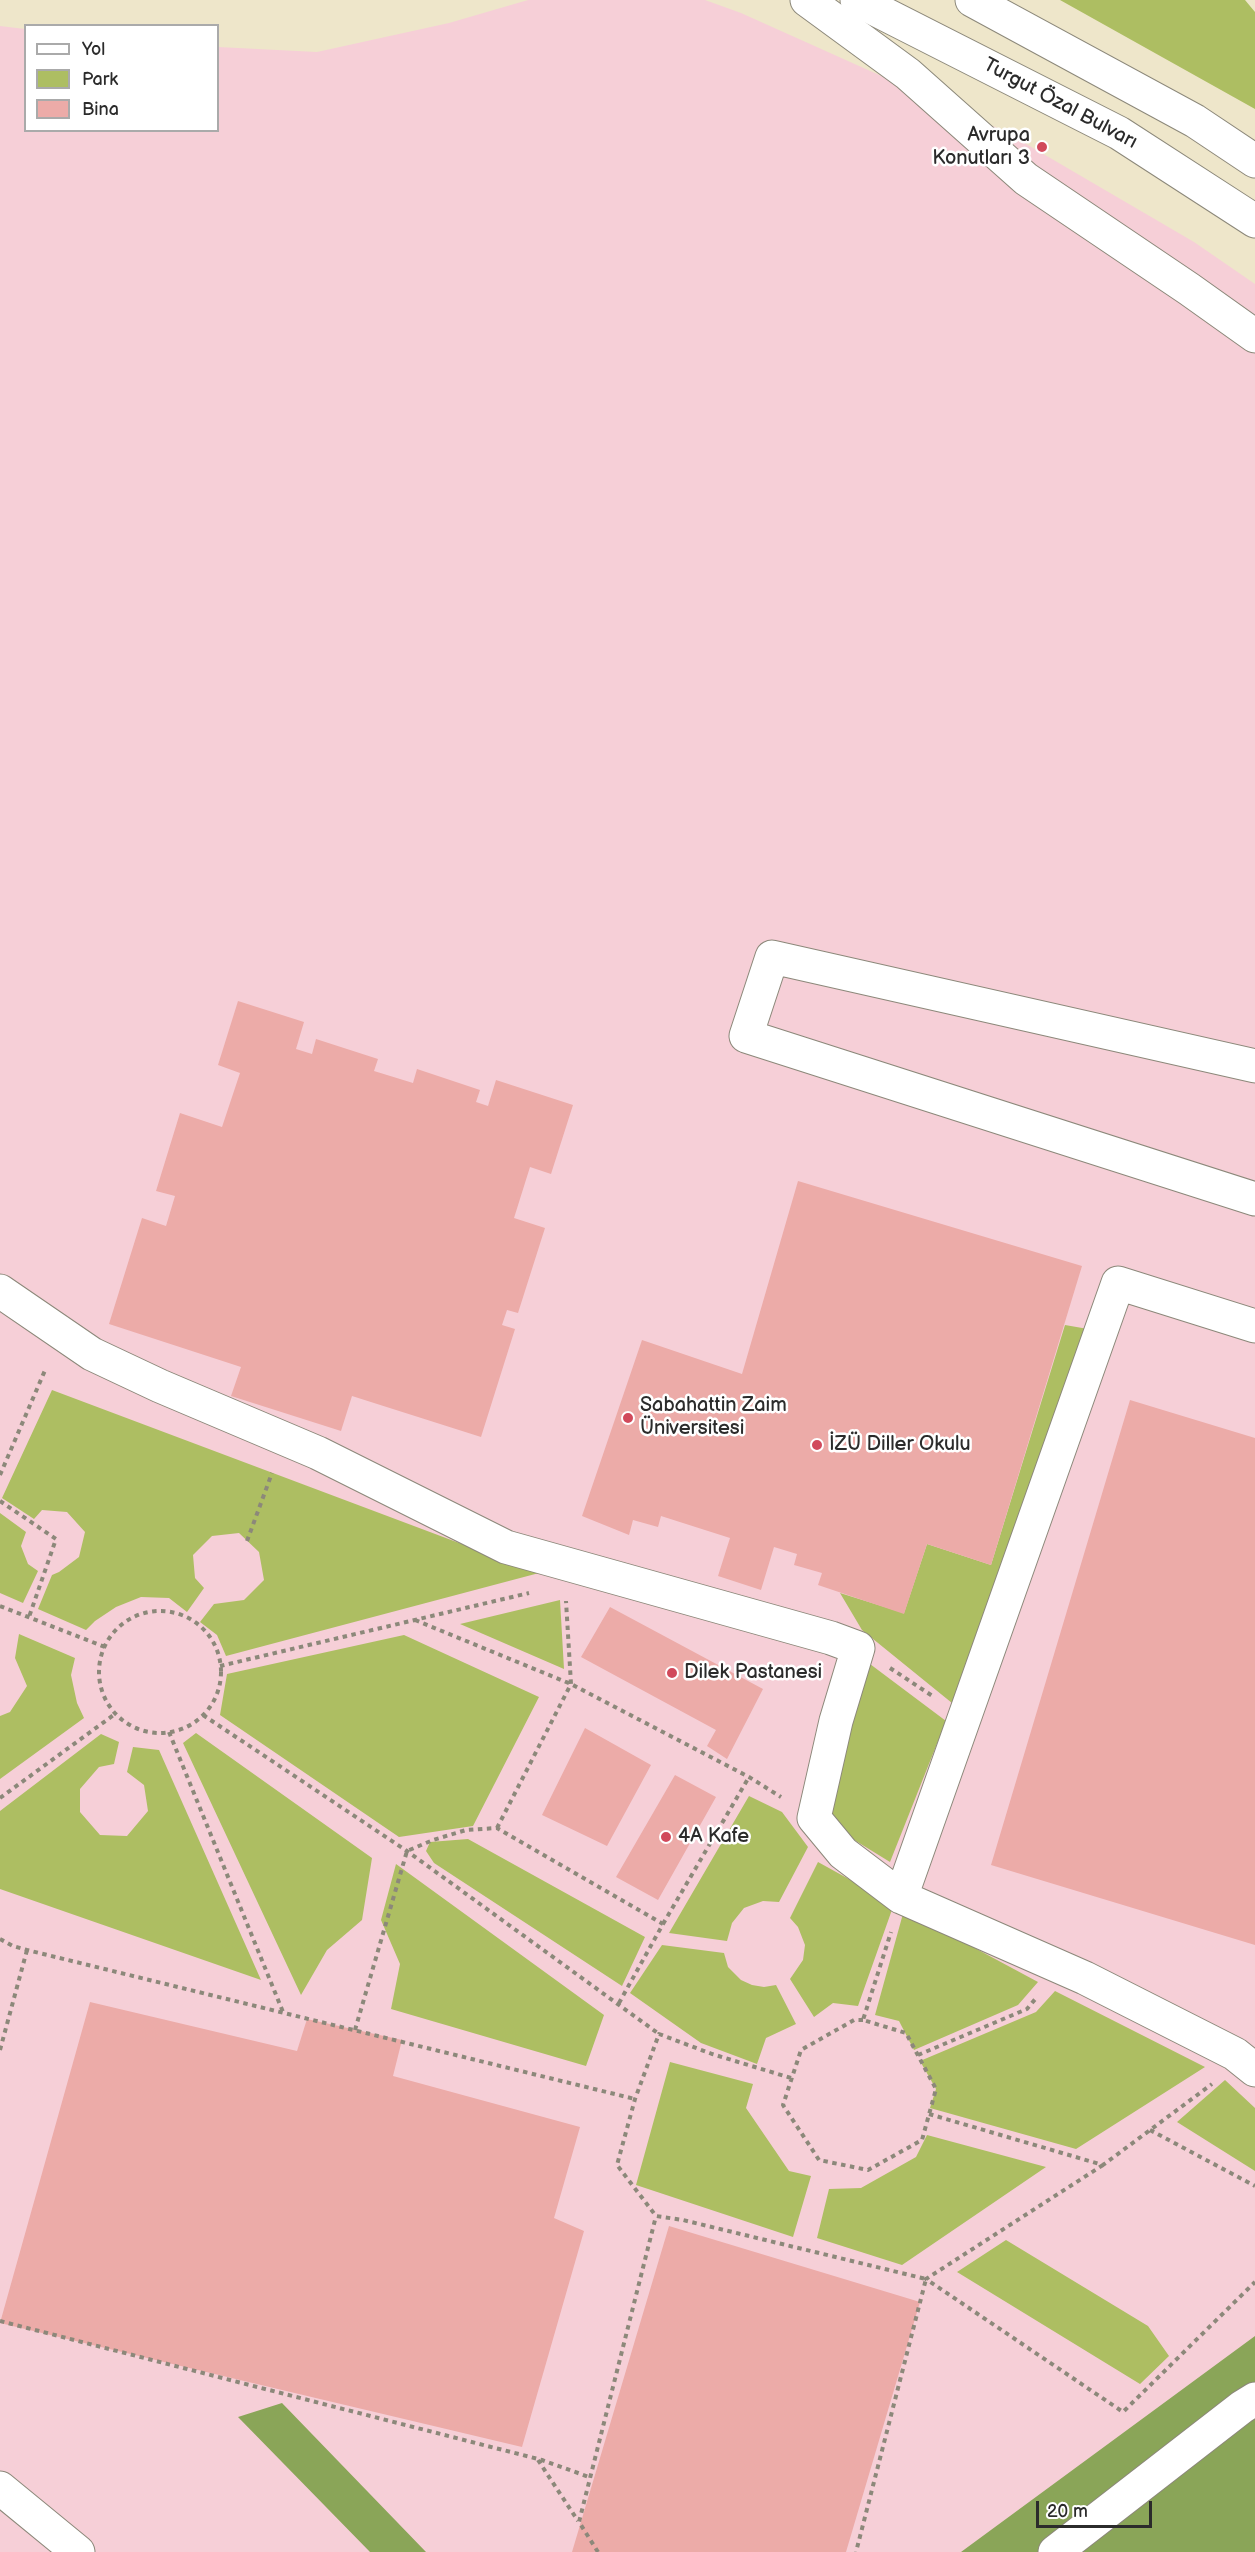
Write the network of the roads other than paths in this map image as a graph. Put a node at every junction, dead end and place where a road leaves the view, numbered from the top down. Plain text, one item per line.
1 (807, 0) edge
2 (857, 0) edge
3 (972, 0) edge
4 (1255, 161) edge
5 (1255, 221) edge
6 (1255, 336) edge
7 (1255, 1066) edge
8 (1255, 1199) edge
9 (0, 1291) edge
10 (1255, 1326) edge
11 (901, 1897) junction
12 (1249, 2065) edge
13 (1255, 2399) edge
14 (0, 2488) edge
15 (78, 2552) edge
16 (1055, 2552) edge

1 - 6 street
2 - 5 street, Turgut Özal Bulvarı
3 - 4 street
7 - 8 street
9 - 11 street
10 - 11 street
11 - 12 street
13 - 16 street
14 - 15 street

